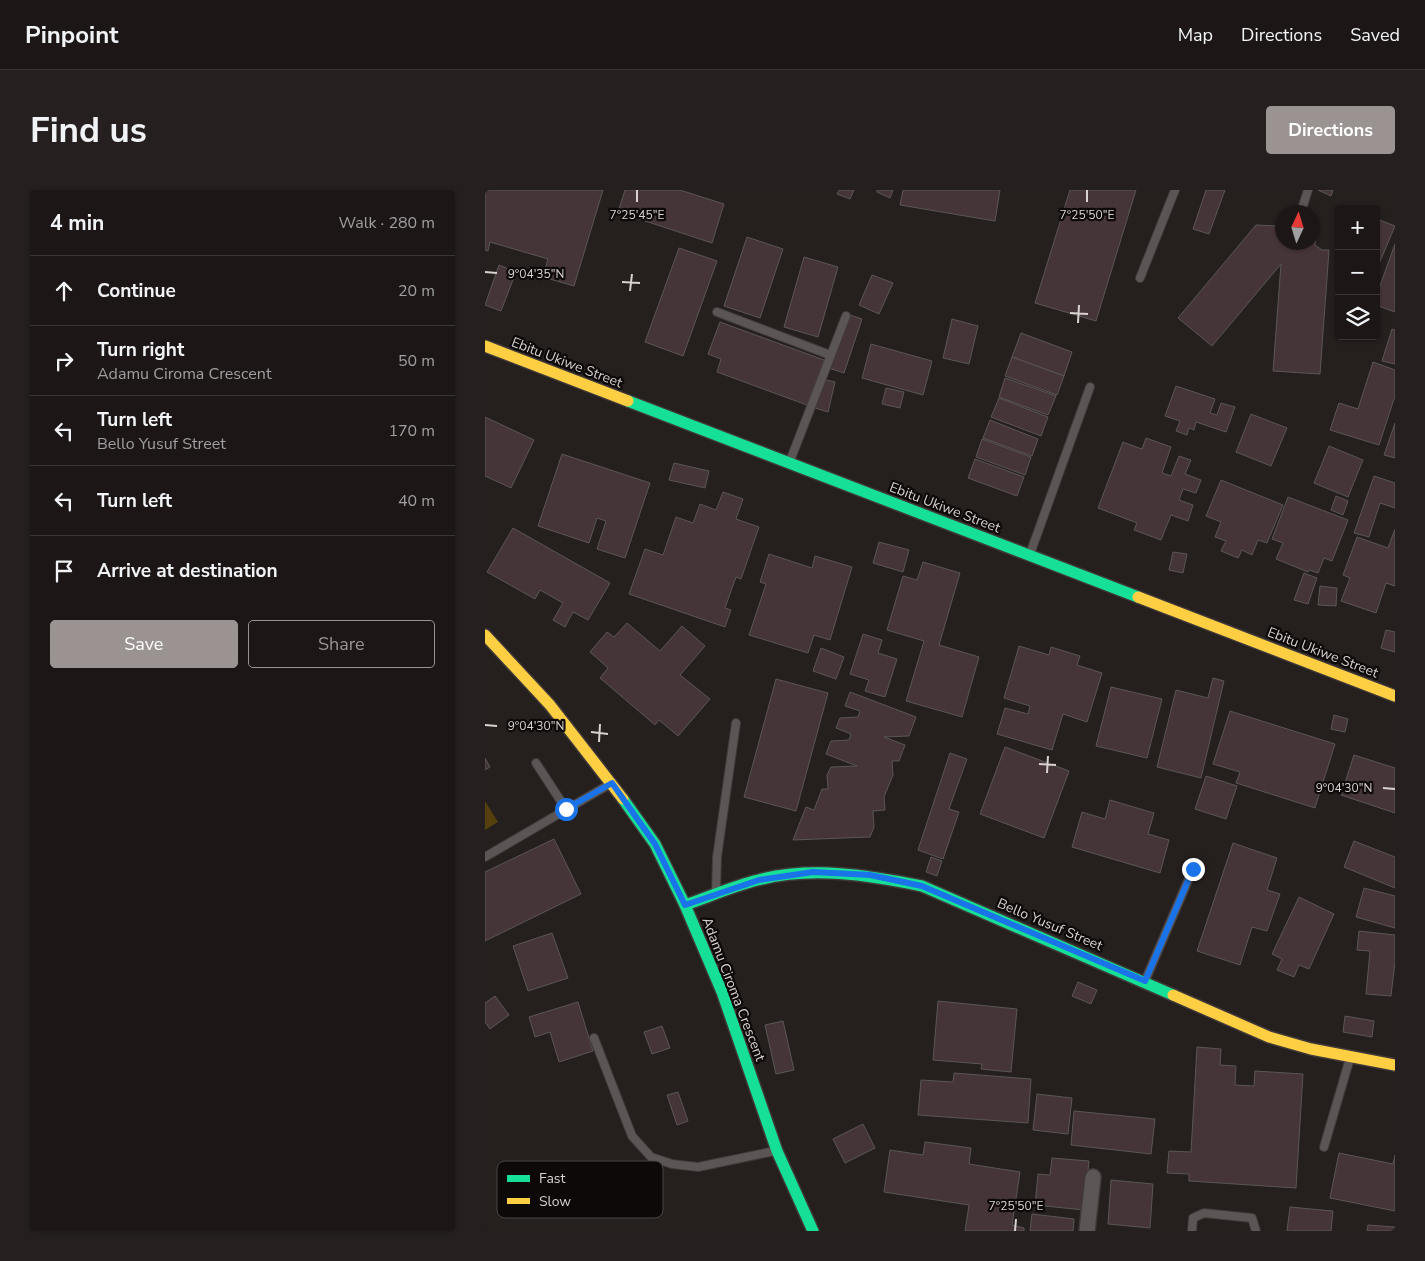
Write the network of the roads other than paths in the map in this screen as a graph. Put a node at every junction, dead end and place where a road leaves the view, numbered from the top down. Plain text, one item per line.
1 (1175, 190) edge
2 (1308, 190) edge
3 (1303, 205) edge
4 (1140, 278) dead end
5 (717, 312) dead end
6 (845, 316) dead end
7 (485, 346) edge
8 (831, 355) junction
9 (1090, 387) dead end
10 (789, 462) junction
11 (1030, 556) junction
12 (485, 635) edge
13 (1395, 696) edge
14 (736, 723) dead end
15 (536, 763) dead end
16 (612, 783) junction
17 (566, 809) junction
18 (485, 857) edge
19 (1193, 869) dead end
20 (716, 895) junction
21 (685, 905) junction
22 (1145, 981) junction
23 (594, 1038) dead end
24 (1350, 1056) junction
25 (1395, 1065) edge
26 (1324, 1147) dead end
27 (777, 1151) junction
28 (1093, 1177) dead end
29 (813, 1231) edge
30 (1087, 1231) edge
31 (1192, 1231) edge
32 (1256, 1231) edge

1 - 4 lane
2 - 3 lane
5 - 8 lane
6 - 8 lane
7 - 10 street, Ebitu Ukiwe Street
8 - 10 lane
9 - 11 lane
10 - 11 street, Ebitu Ukiwe Street
11 - 13 street, Ebitu Ukiwe Street
12 - 16 street, Adamu Ciroma Crescent
14 - 20 lane
15 - 17 lane
16 - 17 lane
16 - 21 street, Adamu Ciroma Crescent
17 - 18 lane
19 - 22 lane
20 - 21 street, Bello Yusuf Street
20 - 22 street, Bello Yusuf Street
21 - 27 street, Adamu Ciroma Crescent
22 - 24 street, Bello Yusuf Street
23 - 27 lane
24 - 25 street, Bello Yusuf Street
24 - 26 lane
27 - 29 street, Adamu Ciroma Crescent
28 - 30 street
31 - 32 lane

